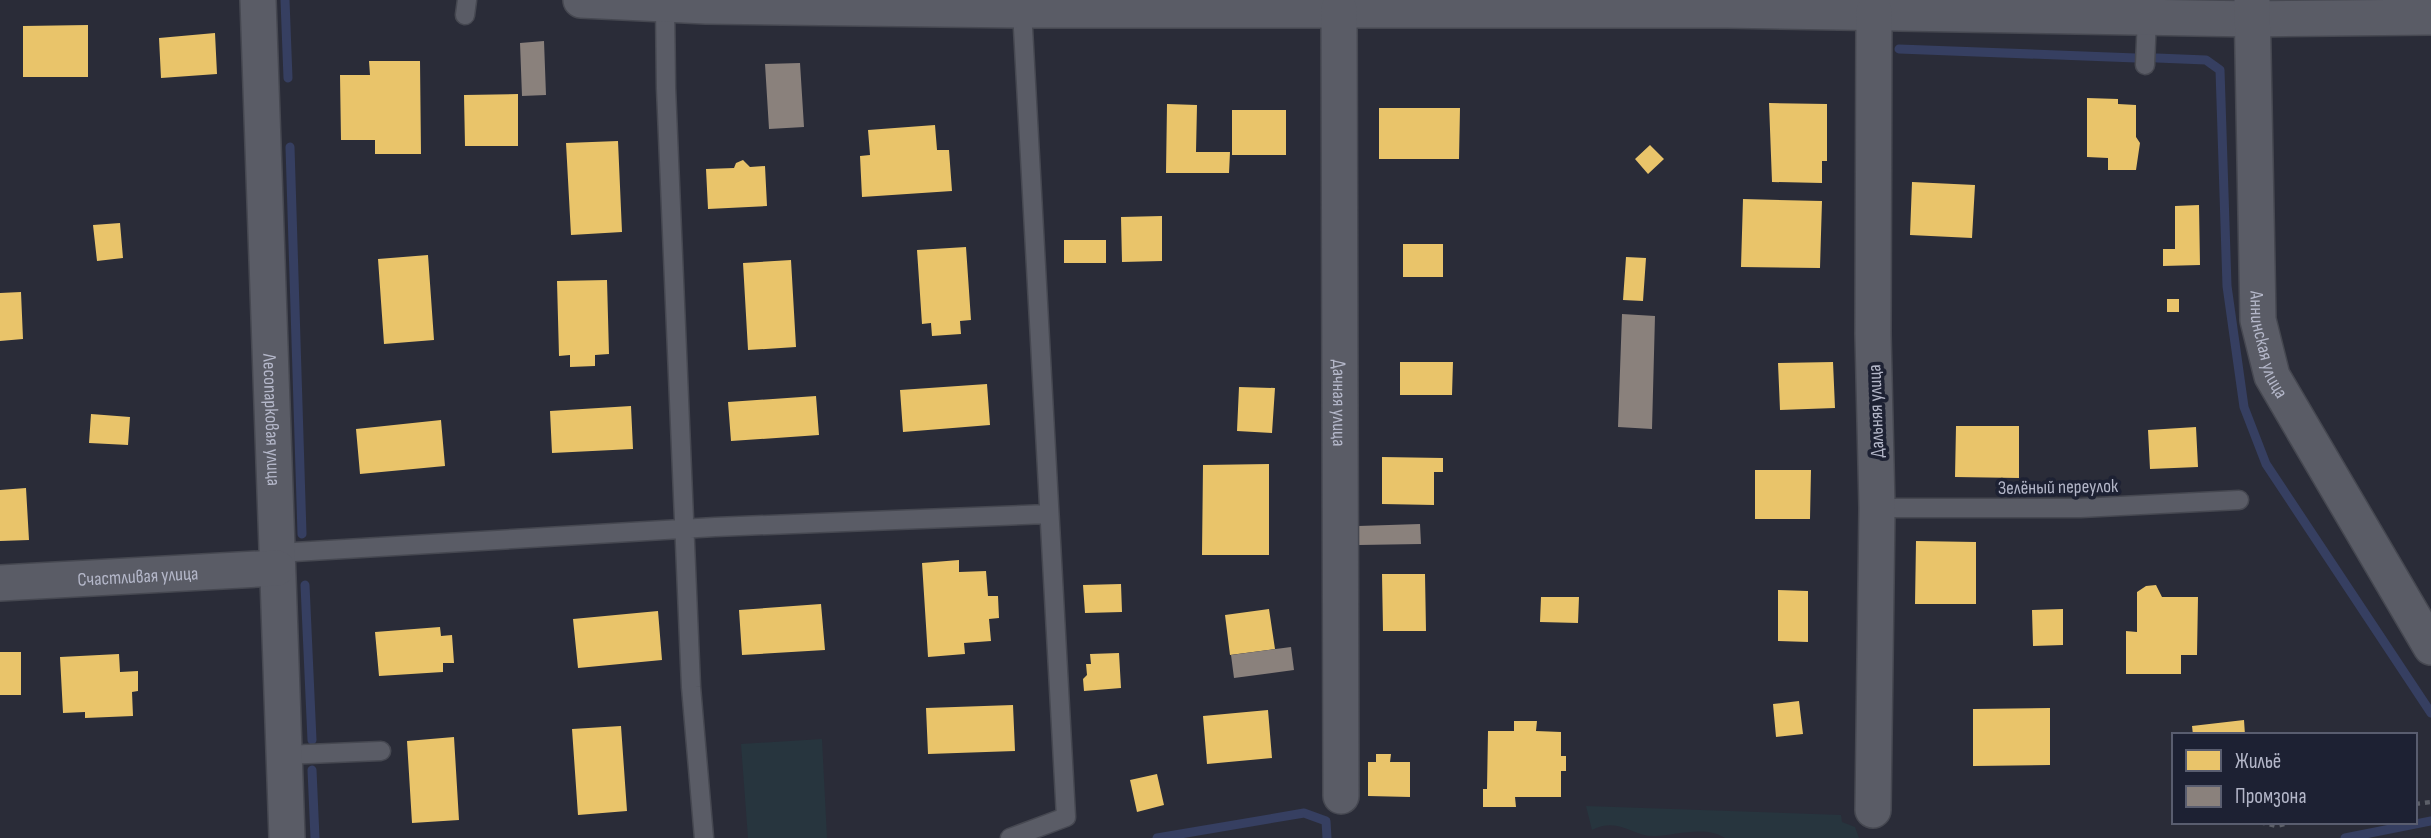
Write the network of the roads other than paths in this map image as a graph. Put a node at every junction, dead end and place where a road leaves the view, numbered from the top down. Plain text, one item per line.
1 (258, 0) edge
2 (581, 0) edge
3 (1432, 4) edge
4 (665, 5) junction
5 (1339, 9) junction
6 (2252, 9) edge
7 (1022, 10) junction
8 (1874, 12) junction
9 (2147, 17) junction
10 (2431, 17) edge
11 (2145, 65) dead end
12 (2239, 500) dead end
13 (1877, 508) junction
14 (1048, 514) junction
15 (687, 529) junction
16 (277, 561) junction
17 (0, 583) edge
18 (2431, 647) edge
19 (381, 751) dead end
20 (284, 755) junction
21 (1341, 796) dead end
22 (1873, 810) dead end
23 (287, 838) edge
24 (704, 838) edge
25 (1010, 838) edge

1 - 16 street, Лесопарковая улица
2 - 4 street
3 - 5 street
3 - 8 street
4 - 7 street
4 - 15 lane
5 - 7 street
5 - 21 street, Дачная улица
6 - 9 street
6 - 10 street
6 - 18 street, Аннинская улица
7 - 14 lane
8 - 9 street
8 - 13 street, Дальняя улица
9 - 11 lane
12 - 13 lane, Зелёный переулок
13 - 22 street, Дальняя улица
14 - 15 lane
14 - 25 lane
15 - 16 lane
15 - 24 lane
16 - 17 street, Счастливая улица
16 - 20 street, Лесопарковая улица
19 - 20 lane
20 - 23 street, Лесопарковая улица

